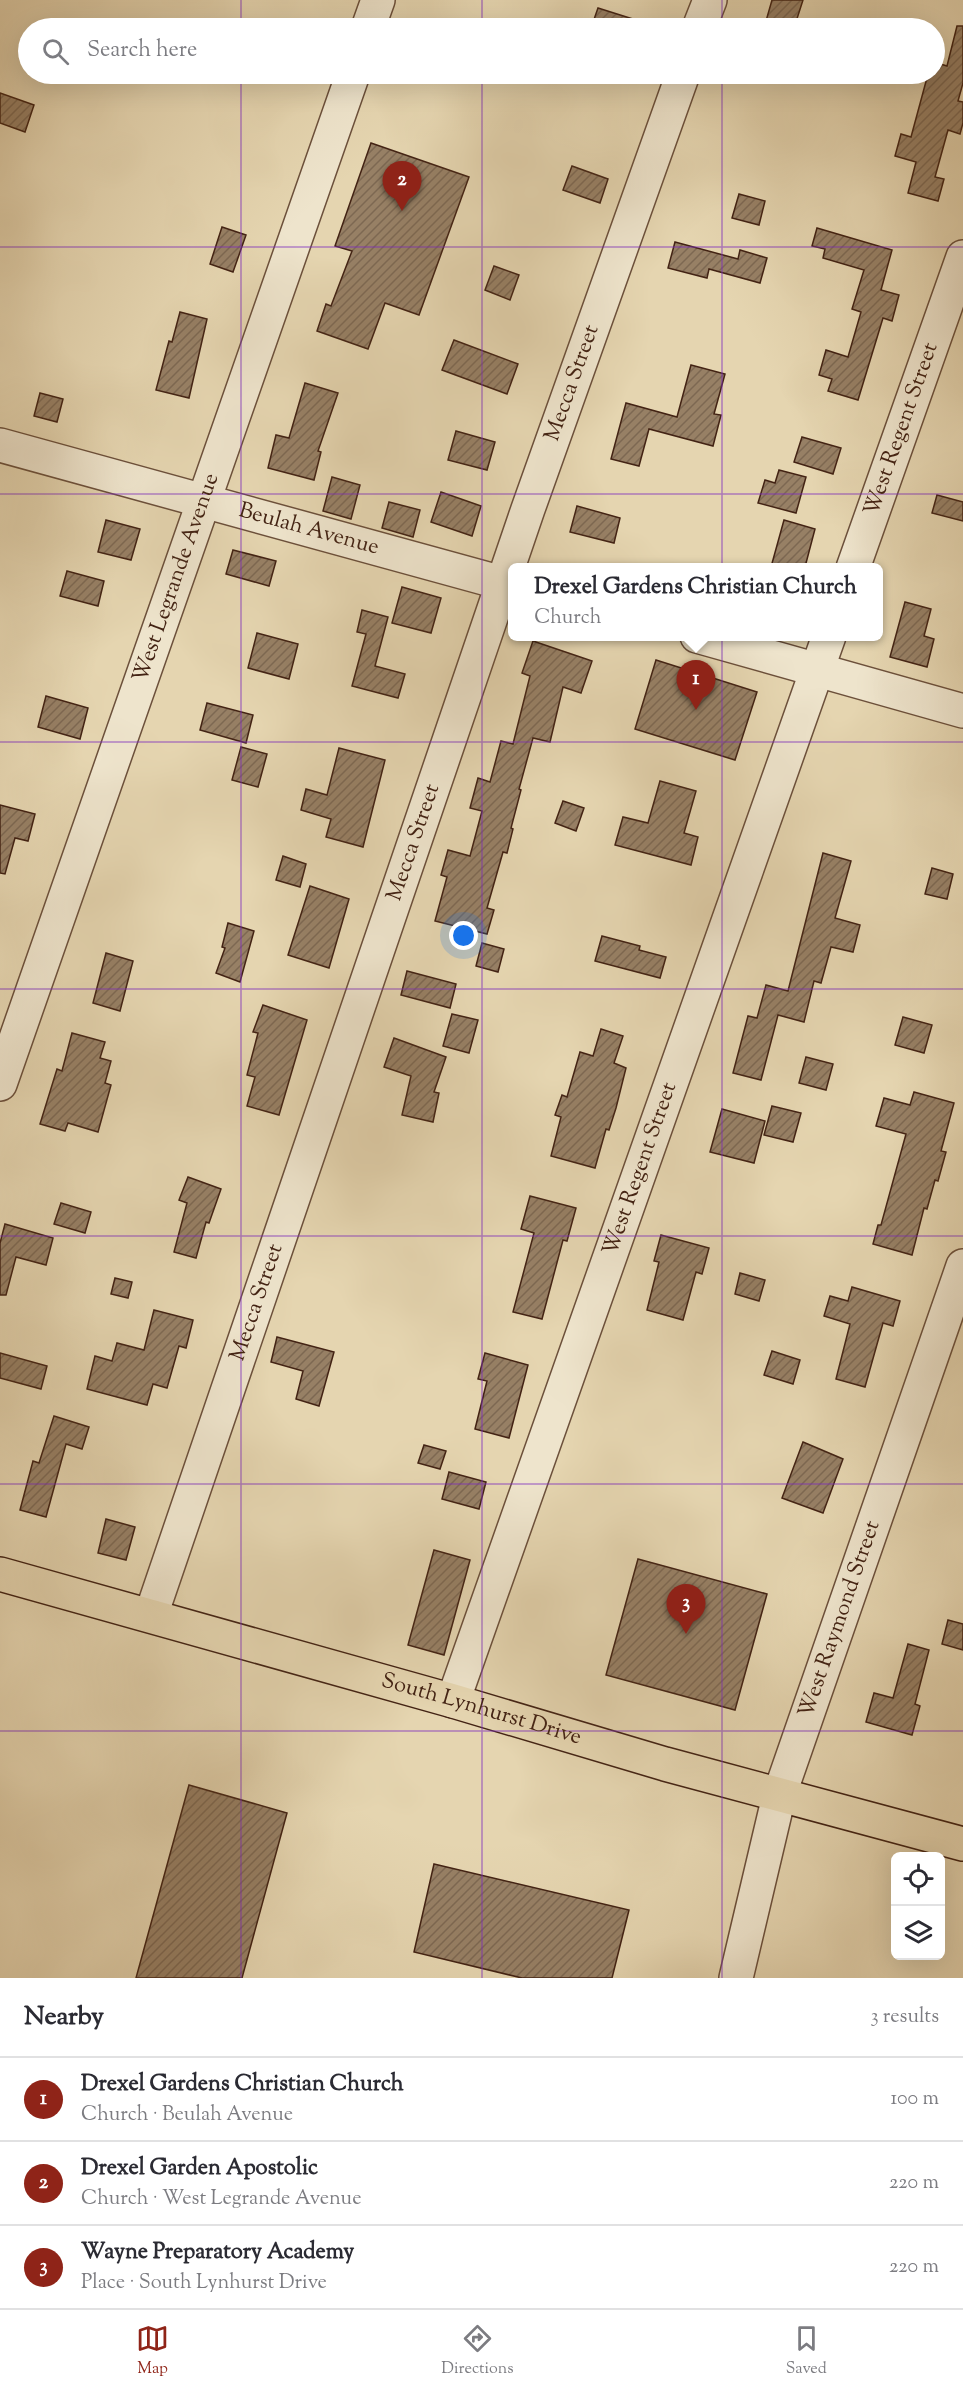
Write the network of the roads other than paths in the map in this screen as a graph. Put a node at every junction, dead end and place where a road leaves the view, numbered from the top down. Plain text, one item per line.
1 (378, 0) edge
2 (710, 0) edge
3 (372, 18) edge
4 (703, 18) edge
5 (350, 84) edge
6 (680, 84) edge
7 (963, 257) edge
8 (0, 445) edge
9 (204, 501) junction
10 (516, 563) edge
11 (854, 563) edge
12 (508, 585) edge
13 (715, 641) edge
14 (827, 641) edge
15 (817, 670) junction
16 (963, 711) edge
17 (0, 1084) edge
18 (963, 1266) edge
19 (0, 1574) edge
20 (151, 1615) junction
21 (453, 1701) junction
22 (780, 1796) junction
23 (963, 1844) edge
24 (736, 1978) edge

1 - 3 street
2 - 4 street
5 - 9 street, West Legrande Avenue
6 - 10 street, Mecca Street
7 - 11 street, West Regent Street
8 - 9 street, Beulah Avenue
9 - 12 street, Beulah Avenue
9 - 17 street, West Legrande Avenue
12 - 20 street, Mecca Street
13 - 15 street
14 - 15 street, West Regent Street
15 - 16 street
15 - 21 street, West Regent Street
18 - 22 street, West Raymond Street
19 - 20 main road, South Lynhurst Drive
20 - 21 main road, South Lynhurst Drive
21 - 22 main road, South Lynhurst Drive
22 - 23 main road, South Lynhurst Drive
22 - 24 street, West Raymond Street

